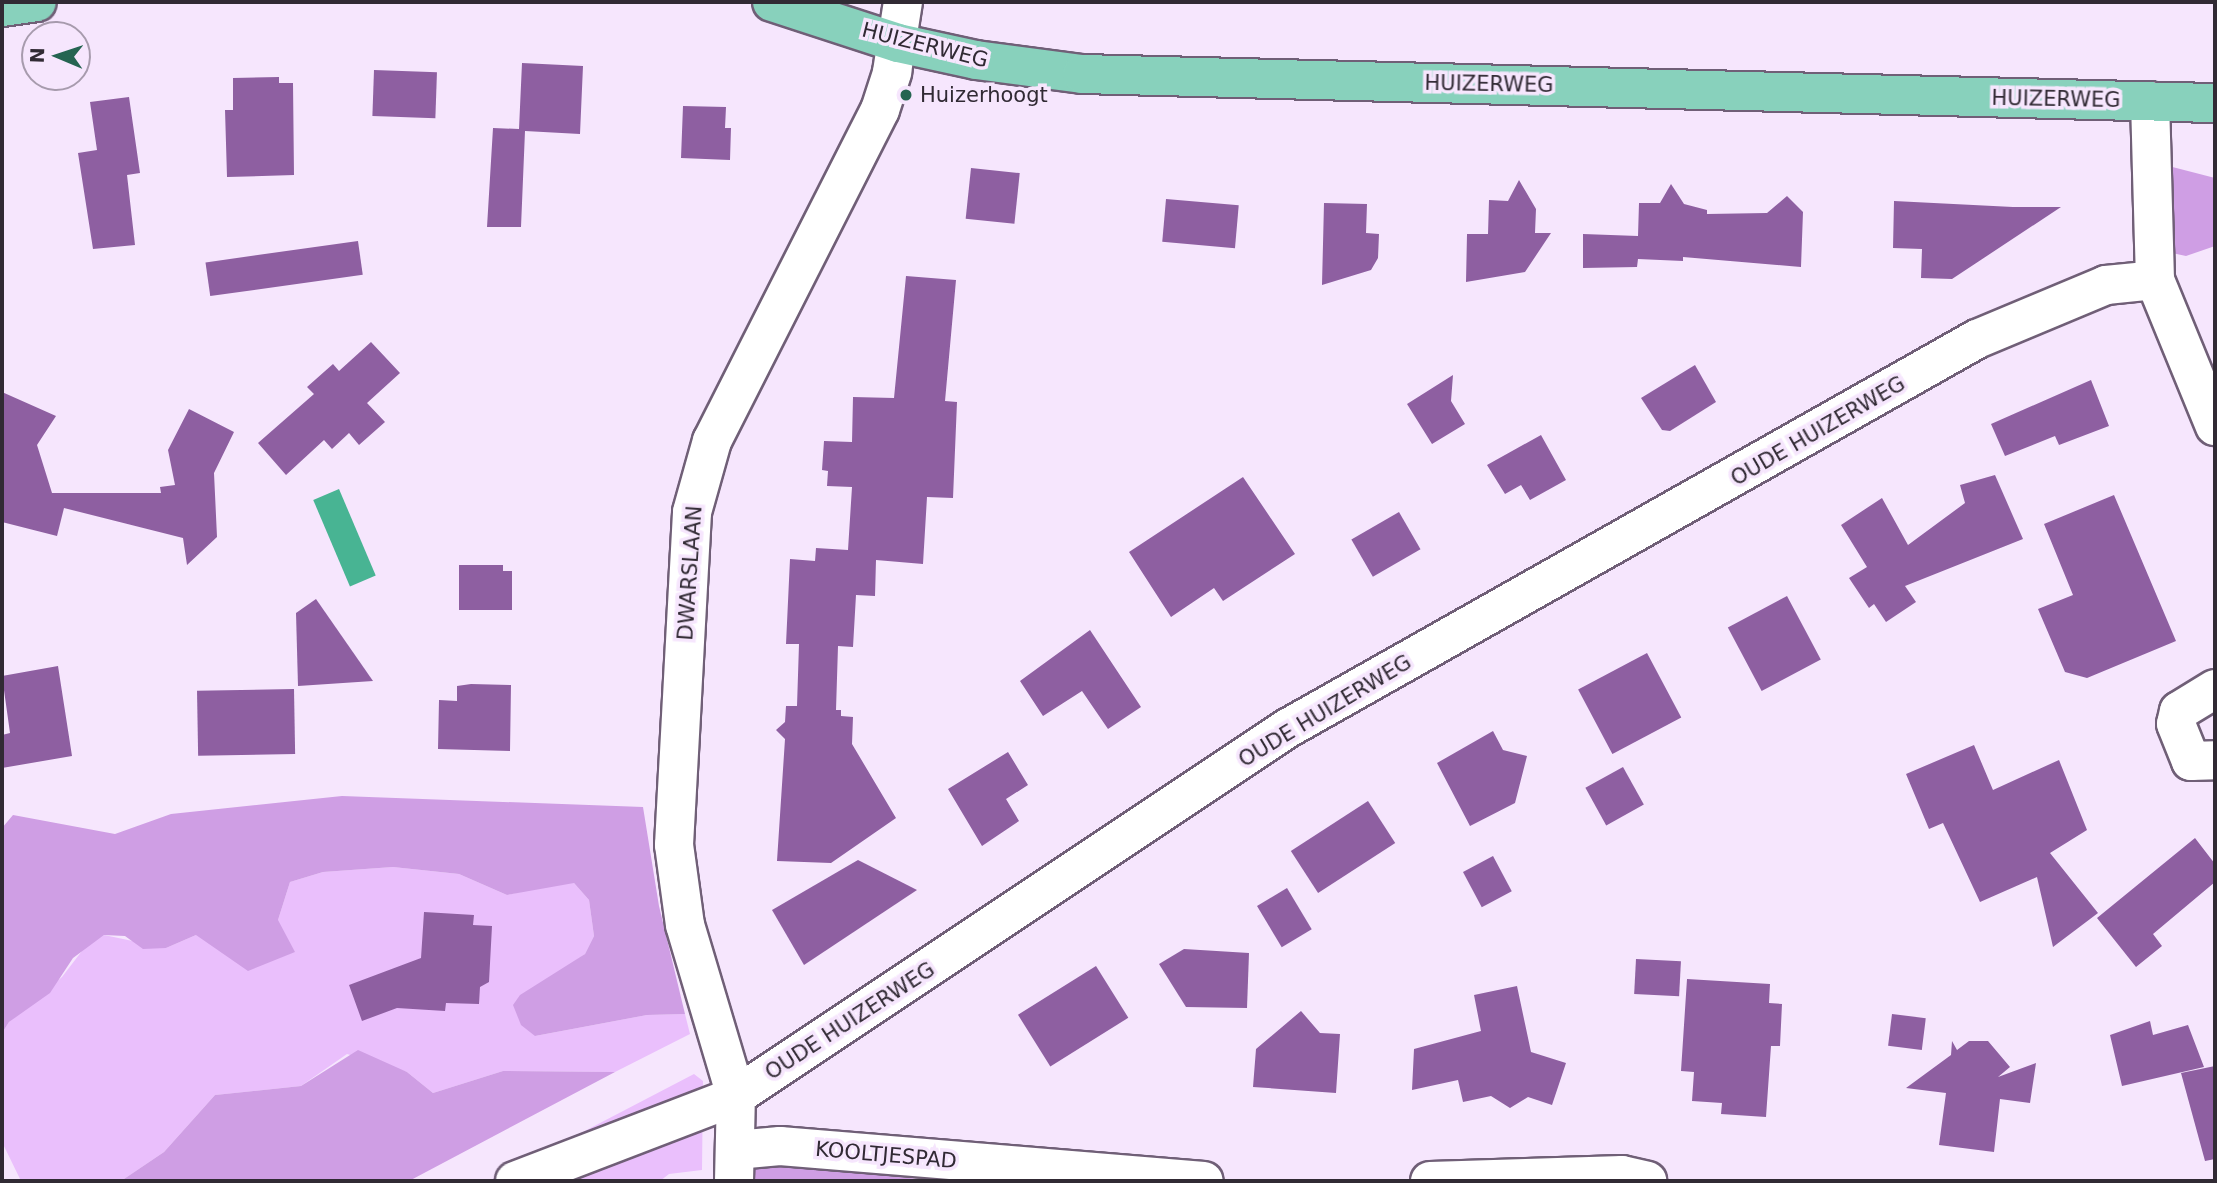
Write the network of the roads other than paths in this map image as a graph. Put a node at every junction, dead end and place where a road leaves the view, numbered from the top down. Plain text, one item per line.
1 (37, 2) edge
2 (772, 2) edge
3 (903, 2) edge
4 (2, 7) edge
5 (898, 43) junction
6 (2150, 101) junction
7 (2215, 103) edge
8 (2155, 280) junction
9 (2215, 426) edge
10 (2215, 689) edge
11 (2215, 760) edge
12 (736, 1096) junction
13 (735, 1166) edge
14 (515, 1181) edge
15 (1203, 1181) edge
16 (1430, 1181) edge
17 (1647, 1181) edge

1 - 4 main road
2 - 5 main road, HUIZERWEG
3 - 5 street, DWARSLAAN
5 - 6 main road, HUIZERWEG
5 - 12 street, DWARSLAAN
6 - 7 main road, HUIZERWEG
6 - 8 street
8 - 9 street
8 - 12 street, OUDE HUIZERWEG
10 - 11 street
12 - 13 street, DWARSLAAN
12 - 14 street, OUDE HUIZERWEG
13 - 15 street, KOOLTJESPAD
16 - 17 street

